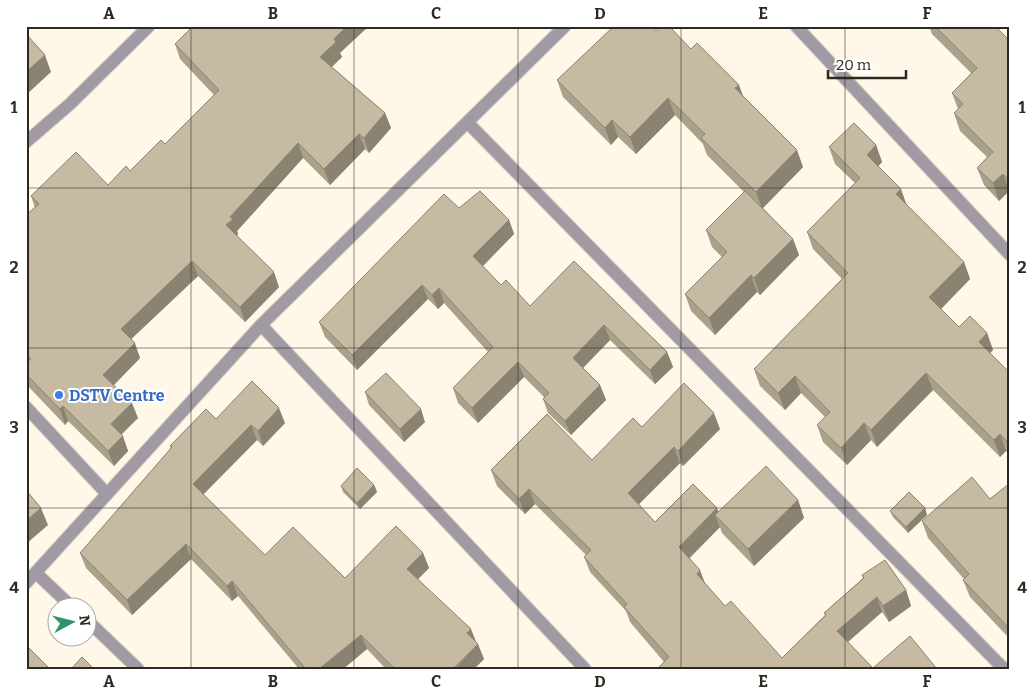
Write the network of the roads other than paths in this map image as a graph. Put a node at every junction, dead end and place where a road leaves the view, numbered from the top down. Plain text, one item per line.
1 (149, 26) edge
2 (566, 26) edge
3 (796, 26) edge
4 (468, 123) junction
5 (26, 142) edge
6 (1010, 254) edge
7 (261, 325) junction
8 (26, 407) edge
9 (108, 494) junction
10 (36, 573) junction
11 (26, 583) edge
12 (62, 598) edge
13 (98, 631) edge
14 (138, 669) edge
15 (585, 669) edge
16 (1004, 669) edge

1 - 5 street
2 - 4 street
3 - 6 street
4 - 7 street
4 - 16 street
7 - 9 street
7 - 15 street
8 - 9 street
9 - 10 street
10 - 11 street
10 - 12 street
13 - 14 street

